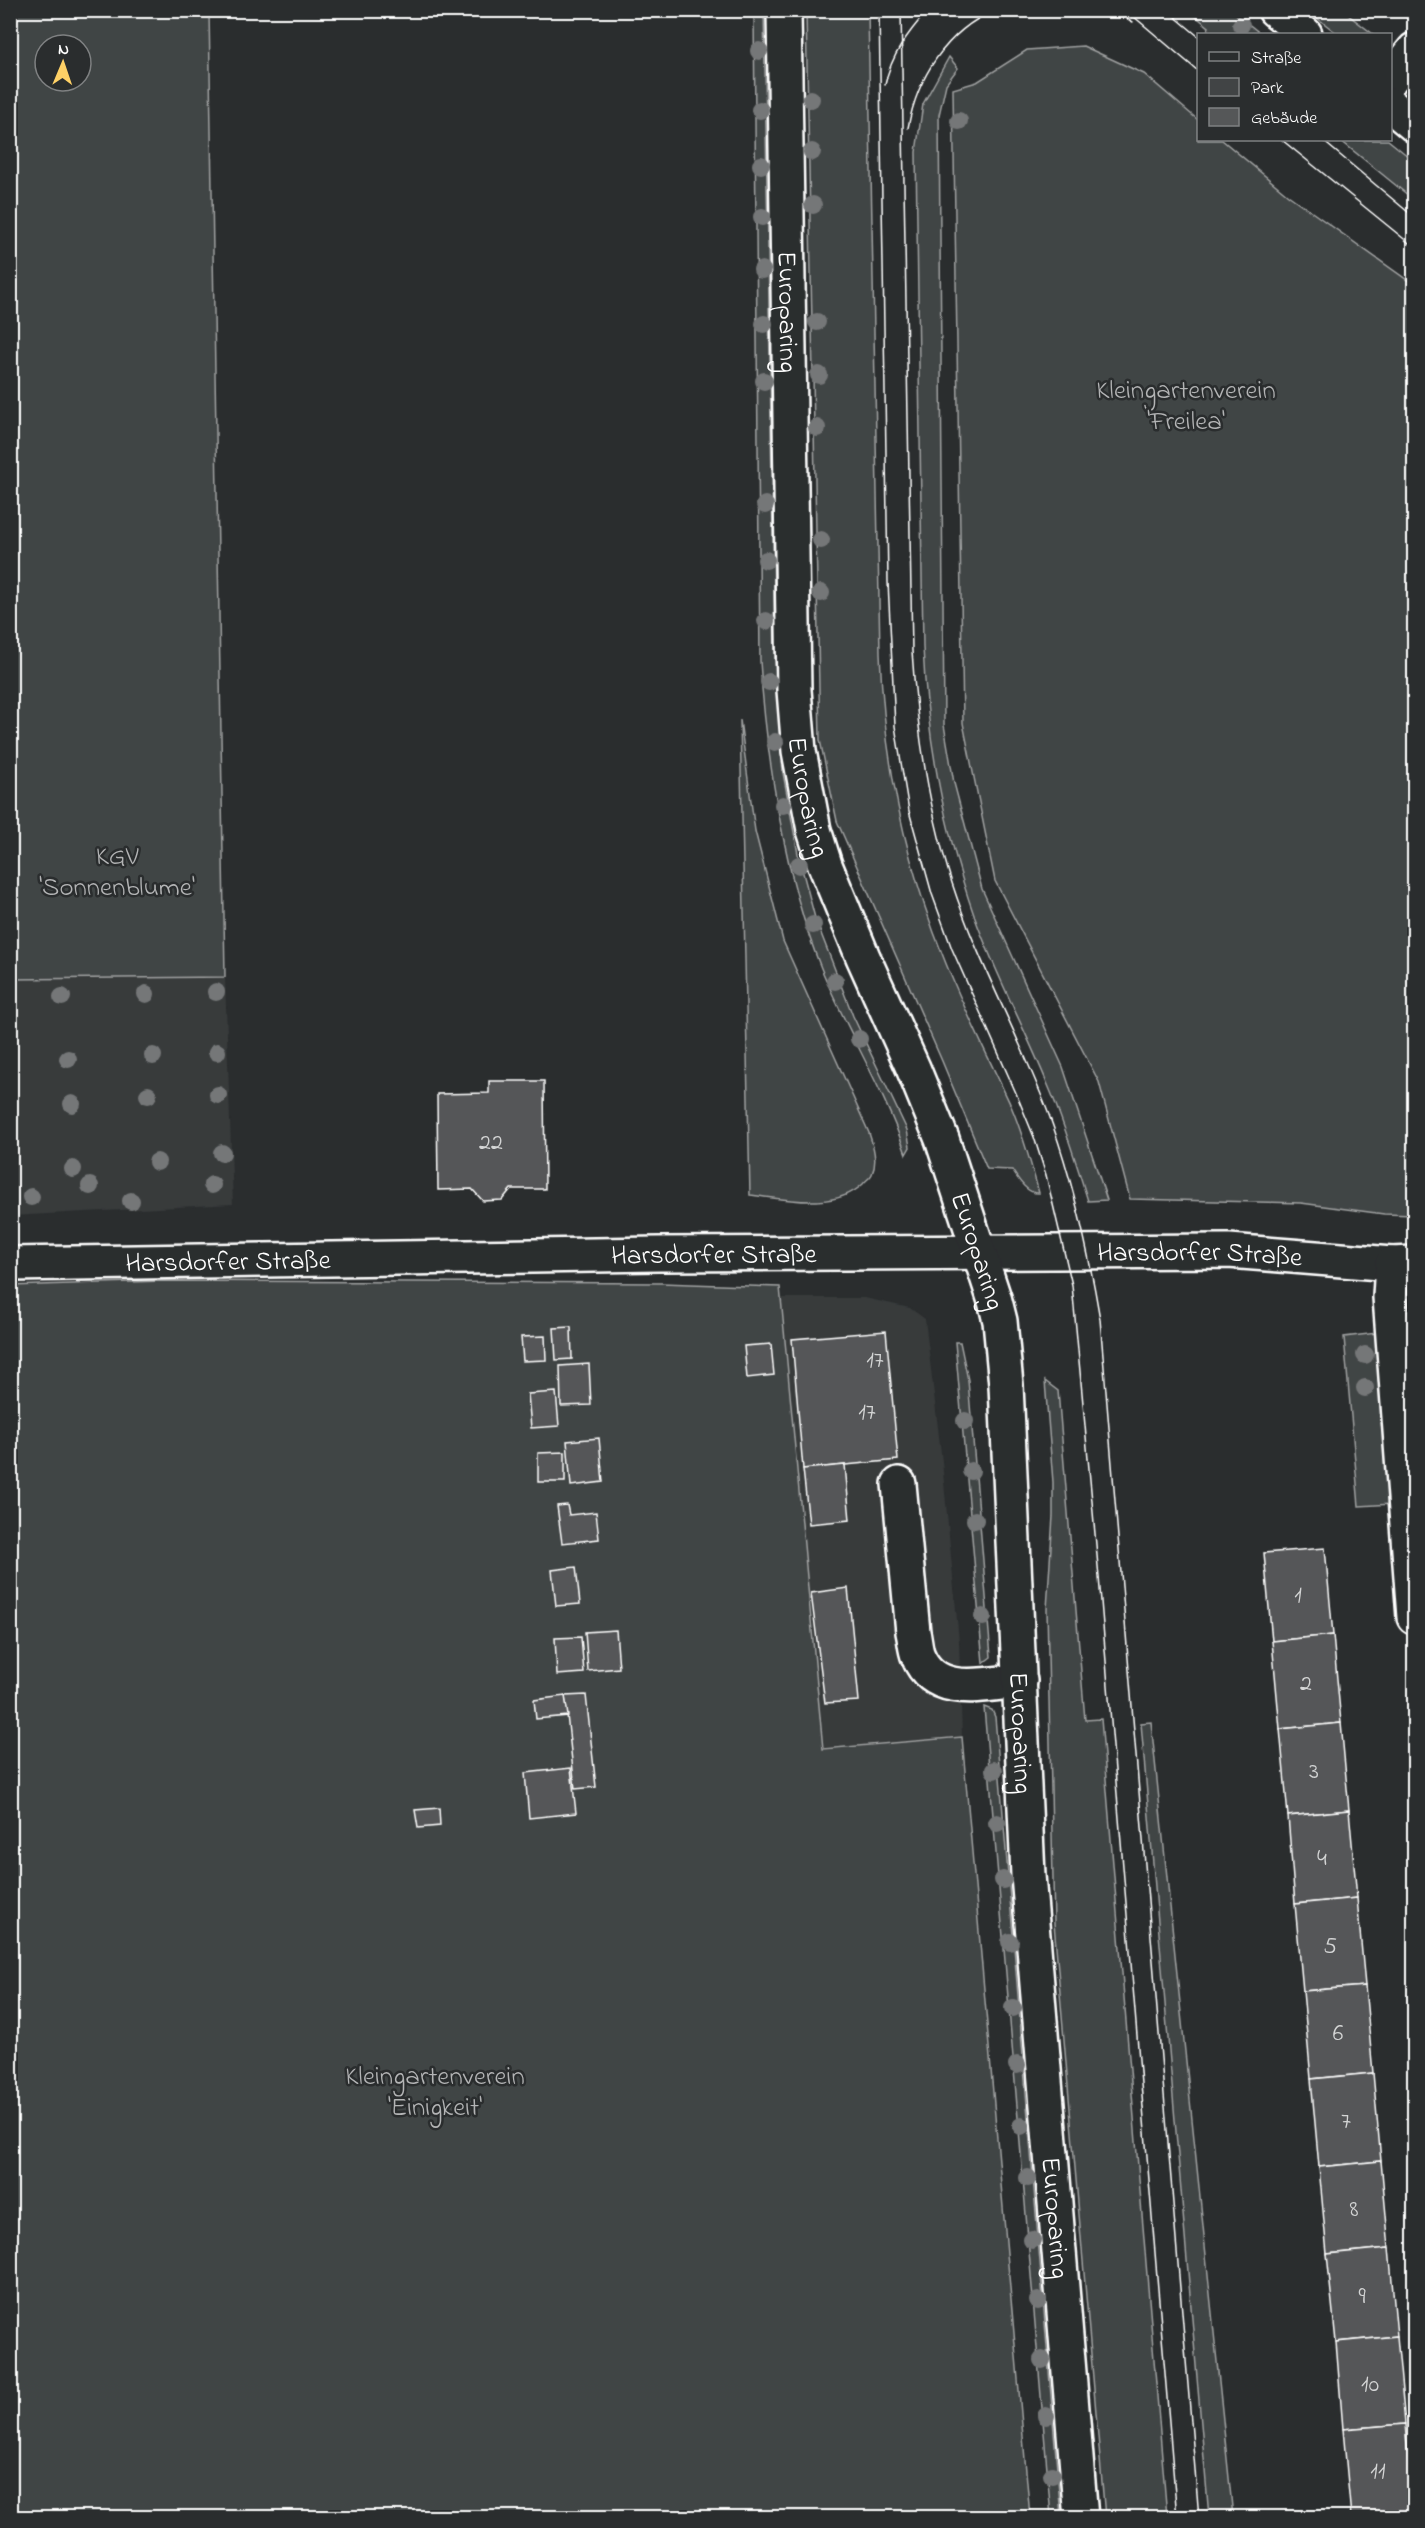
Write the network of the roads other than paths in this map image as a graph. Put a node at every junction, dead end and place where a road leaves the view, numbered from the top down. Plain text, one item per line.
1 (784, 10) edge
2 (1275, 10) edge
3 (1304, 33) edge
4 (1414, 50) edge
5 (1392, 78) edge
6 (1392, 107) edge
7 (1414, 125) edge
8 (980, 1252) junction
9 (1403, 1263) edge
10 (10, 1264) edge
11 (899, 1484) dead end
12 (1414, 1617) edge
13 (1020, 1681) junction
14 (1081, 2517) edge

1 - 8 main road, Europaring
2 - 3 main road
4 - 5 main road
6 - 7 main road
8 - 9 main road, Harsdorfer Straße
8 - 10 main road, Harsdorfer Straße
8 - 13 main road, Europaring
9 - 12 main road
11 - 13 main road
13 - 14 main road, Europaring

